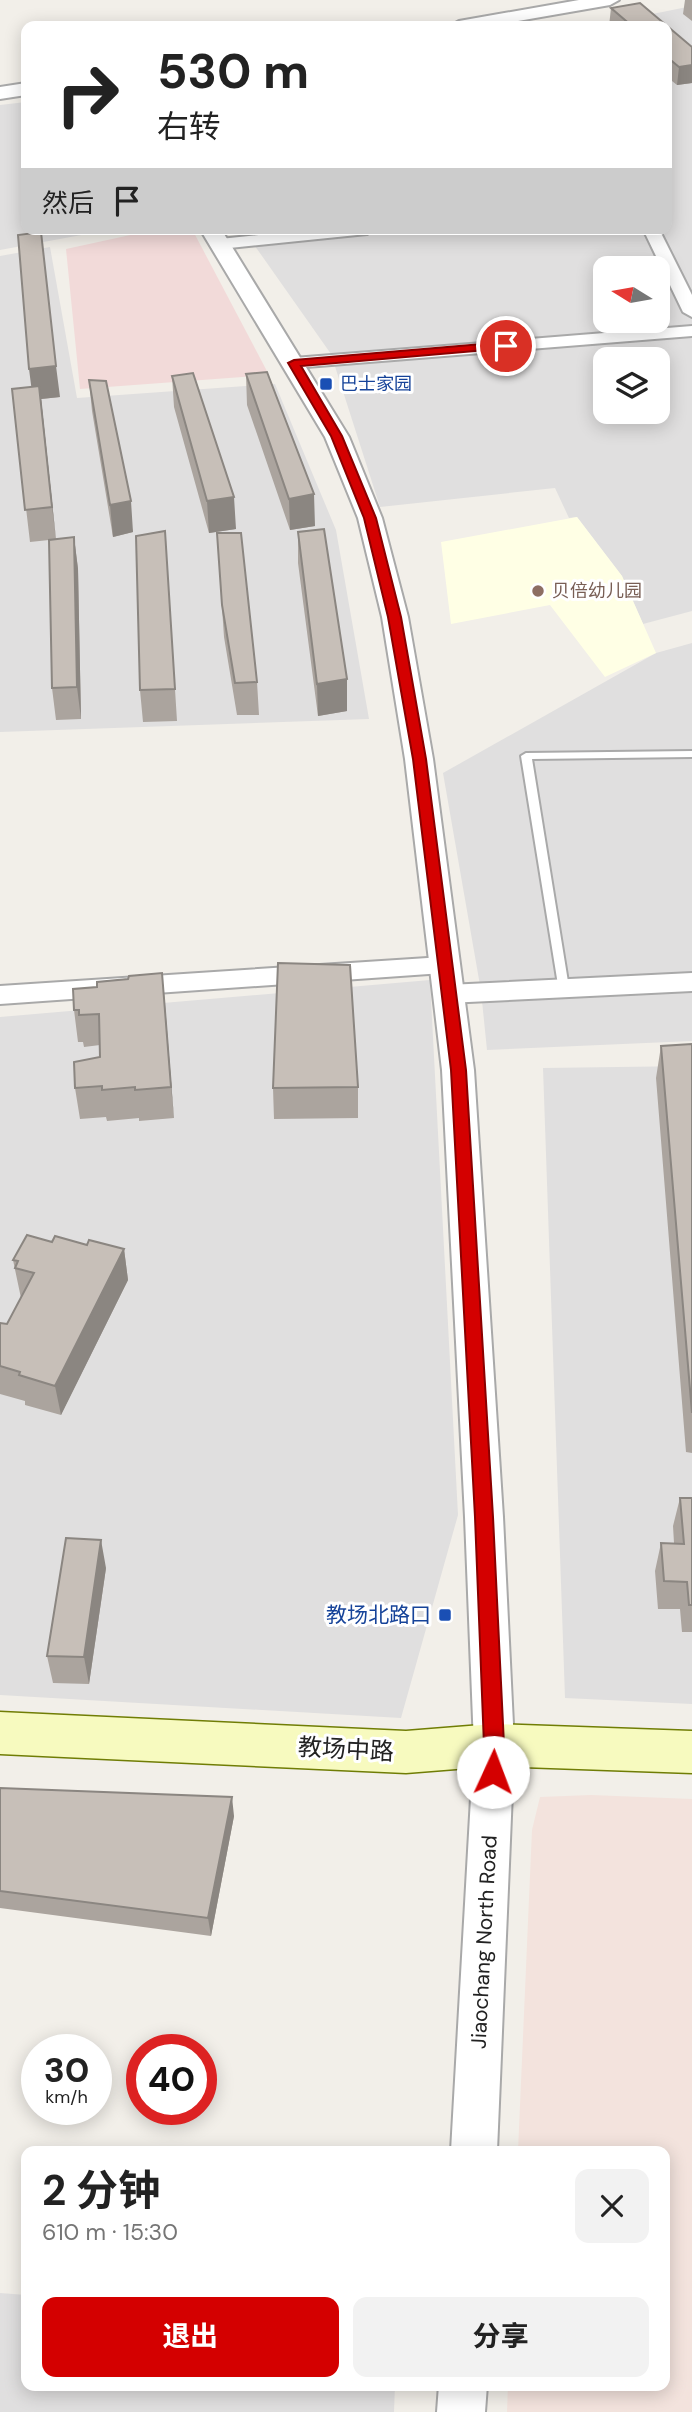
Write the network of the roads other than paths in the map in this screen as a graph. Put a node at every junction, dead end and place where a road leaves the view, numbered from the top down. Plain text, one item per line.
1 (610, 0) edge
2 (488, 21) edge
3 (21, 90) edge
4 (0, 93) edge
5 (250, 235) edge
6 (654, 235) edge
7 (215, 237) edge
8 (692, 312) edge
9 (692, 331) edge
10 (294, 363) junction
11 (692, 754) edge
12 (445, 979) junction
13 (692, 982) edge
14 (563, 988) junction
15 (0, 995) edge
16 (0, 1733) edge
17 (494, 1745) junction
18 (692, 1752) edge
19 (474, 2146) edge
20 (463, 2391) edge
21 (461, 2412) edge

1 - 2 street
3 - 4 street
5 - 7 street
6 - 8 street
7 - 10 street, Jiaochang North Road
9 - 10 street
10 - 12 street, Jiaochang North Road
11 - 14 lane
12 - 14 street
12 - 15 street
12 - 17 street, Jiaochang North Road
13 - 14 street
16 - 17 main road, 教场中路
17 - 18 main road, 教场中路
17 - 19 street, Jiaochang North Road
20 - 21 street

